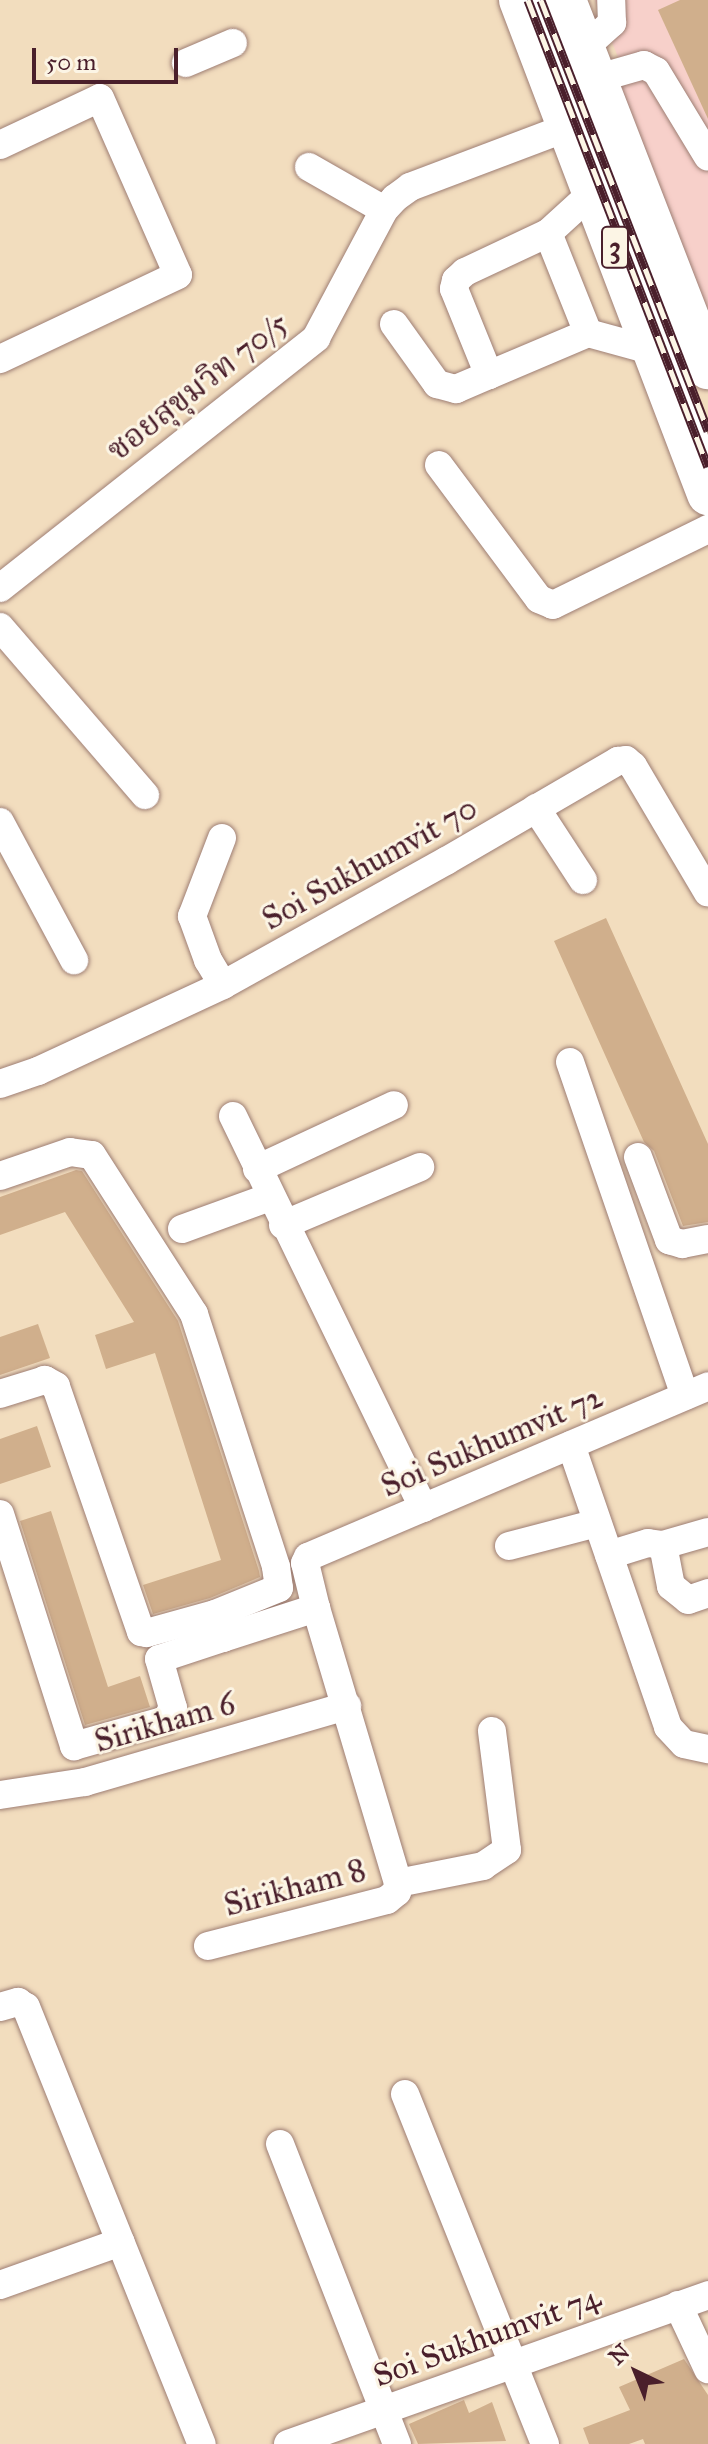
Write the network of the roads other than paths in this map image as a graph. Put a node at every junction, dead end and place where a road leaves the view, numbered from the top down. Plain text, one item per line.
1 (520, 0) edge
2 (565, 0) edge
3 (611, 0) edge
4 (233, 43) dead end
5 (186, 63) dead end
6 (589, 64) junction
7 (569, 127) junction
8 (0, 145) edge
9 (708, 157) edge
10 (309, 167) dead end
11 (594, 191) junction
12 (384, 210) junction
13 (548, 233) junction
14 (394, 324) dead end
15 (588, 333) junction
16 (654, 351) junction
17 (0, 359) edge
18 (708, 368) edge
19 (489, 375) junction
20 (439, 465) dead end
21 (708, 494) edge
22 (708, 529) edge
23 (0, 588) edge
24 (0, 627) edge
25 (145, 795) dead end
26 (536, 808) junction
27 (0, 822) edge
28 (222, 838) dead end
29 (583, 880) dead end
30 (708, 893) edge
31 (74, 960) dead end
32 (223, 985) junction
33 (570, 1062) dead end
34 (0, 1084) edge
35 (394, 1105) dead end
36 (233, 1116) dead end
37 (638, 1157) dead end
38 (420, 1167) dead end
39 (257, 1169) junction
40 (0, 1176) edge
41 (270, 1197) junction
42 (283, 1225) junction
43 (182, 1229) dead end
44 (708, 1239) edge
45 (696, 1391) edge
46 (0, 1394) edge
47 (571, 1445) junction
48 (423, 1508) junction
49 (0, 1514) edge
50 (597, 1523) junction
51 (708, 1532) edge
52 (663, 1545) junction
53 (509, 1546) dead end
54 (609, 1555) junction
55 (305, 1563) joint
56 (708, 1593) edge
57 (316, 1608) junction
58 (219, 1626) junction
59 (347, 1706) junction
60 (492, 1731) dead end
61 (708, 1749) edge
62 (0, 1795) edge
63 (398, 1883) junction
64 (208, 1946) dead end
65 (0, 2007) edge
66 (405, 2094) dead end
67 (280, 2144) dead end
68 (121, 2242) junction
69 (0, 2285) edge
70 (708, 2295) edge
71 (678, 2305) junction
72 (513, 2364) junction
73 (708, 2369) edge
74 (384, 2410) junction
75 (202, 2444) edge
76 (288, 2444) edge
77 (397, 2444) edge
78 (545, 2444) edge

1 - 7 highway, 3
2 - 6 highway, 3
3 - 6 street
4 - 5 street
6 - 9 street
6 - 18 highway, 3
7 - 11 highway, 3
7 - 12 street, ซอยสุขุมวิท 70/5
8 - 17 street
10 - 12 street
11 - 13 street
11 - 16 highway, 3
12 - 23 street, ซอยสุขุมวิท 70/5
13 - 15 street
13 - 19 street
14 - 19 street
15 - 16 street
15 - 19 street
16 - 21 highway, 3
20 - 22 street
24 - 25 street
26 - 29 street
26 - 30 street, Soi Sukhumvit 70
26 - 32 street, Soi Sukhumvit 70
27 - 31 street
28 - 32 street
32 - 34 street, Soi Sukhumvit 70
33 - 45 street
35 - 39 street
36 - 39 street
37 - 44 street
38 - 42 street
39 - 41 street
40 - 58 street
41 - 42 street
41 - 43 street
42 - 48 street
45 - 47 street, Soi Sukhumvit 72
46 - 58 street
47 - 48 street, Soi Sukhumvit 72
47 - 50 street
48 - 55 street, Soi Sukhumvit 72
49 - 58 street
50 - 53 street
50 - 54 street
51 - 52 street
52 - 54 street
52 - 56 street
54 - 61 street
55 - 57 street, Sirikham 8
57 - 58 street
57 - 59 street, Sirikham 8
59 - 62 street, Sirikham 6
59 - 63 street, Sirikham 8
60 - 63 street
63 - 64 street, Sirikham 8
65 - 68 street
66 - 72 street
67 - 74 street
68 - 69 street
68 - 75 street
70 - 71 street, Soi Sukhumvit 74
71 - 72 street, Soi Sukhumvit 74
71 - 73 street
72 - 74 street, Soi Sukhumvit 74
72 - 78 street
74 - 76 street, Soi Sukhumvit 74
74 - 77 street

